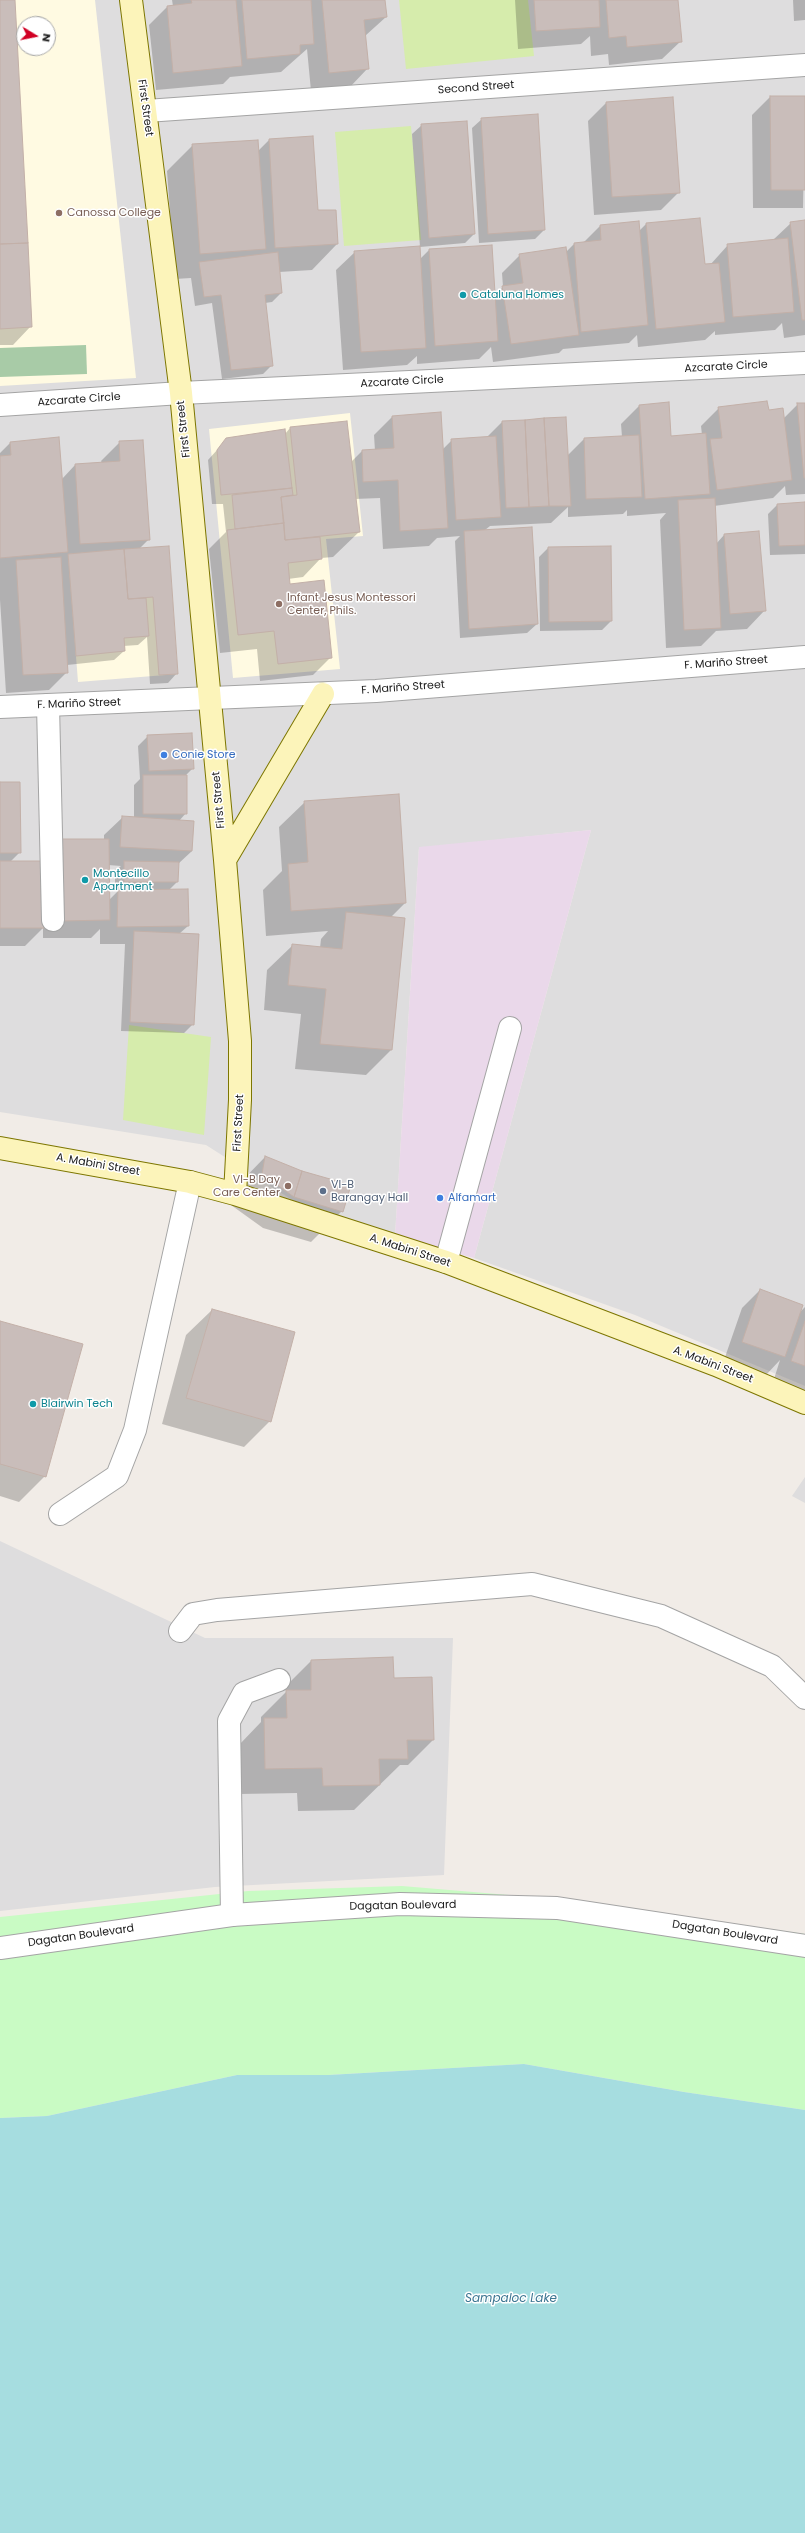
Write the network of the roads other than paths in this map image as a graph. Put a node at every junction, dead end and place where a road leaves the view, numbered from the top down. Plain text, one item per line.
1 (131, 0) edge
2 (805, 65) edge
3 (146, 111) junction
4 (805, 363) edge
5 (181, 393) junction
6 (0, 405) edge
7 (805, 657) edge
8 (323, 694) junction
9 (210, 700) junction
10 (48, 705) junction
11 (0, 707) edge
12 (225, 860) junction
13 (53, 920) dead end
14 (510, 1028) dead end
15 (0, 1148) edge
16 (190, 1182) junction
17 (235, 1194) junction
18 (446, 1262) junction
19 (805, 1403) edge
20 (60, 1514) dead end
21 (180, 1632) dead end
22 (279, 1680) dead end
23 (805, 1698) edge
24 (232, 1915) junction
25 (805, 1946) edge
26 (0, 1948) edge

1 - 3 street, First Street
2 - 3 street, Second Street
3 - 5 street, First Street
4 - 5 street, Azcarate Circle
5 - 6 street, Azcarate Circle
5 - 9 street, First Street
7 - 8 street, F. Mariño Street
8 - 9 street, F. Mariño Street
8 - 12 street, First Street
9 - 10 street, F. Mariño Street
9 - 12 street, First Street
10 - 11 street, F. Mariño Street
10 - 13 street
12 - 17 street, First Street
14 - 18 street
15 - 16 street, A. Mabini Street
16 - 17 street, A. Mabini Street
16 - 20 street
17 - 18 street, A. Mabini Street
18 - 19 street, A. Mabini Street
21 - 23 street
22 - 24 street
24 - 25 street, Dagatan Boulevard
24 - 26 street, Dagatan Boulevard

